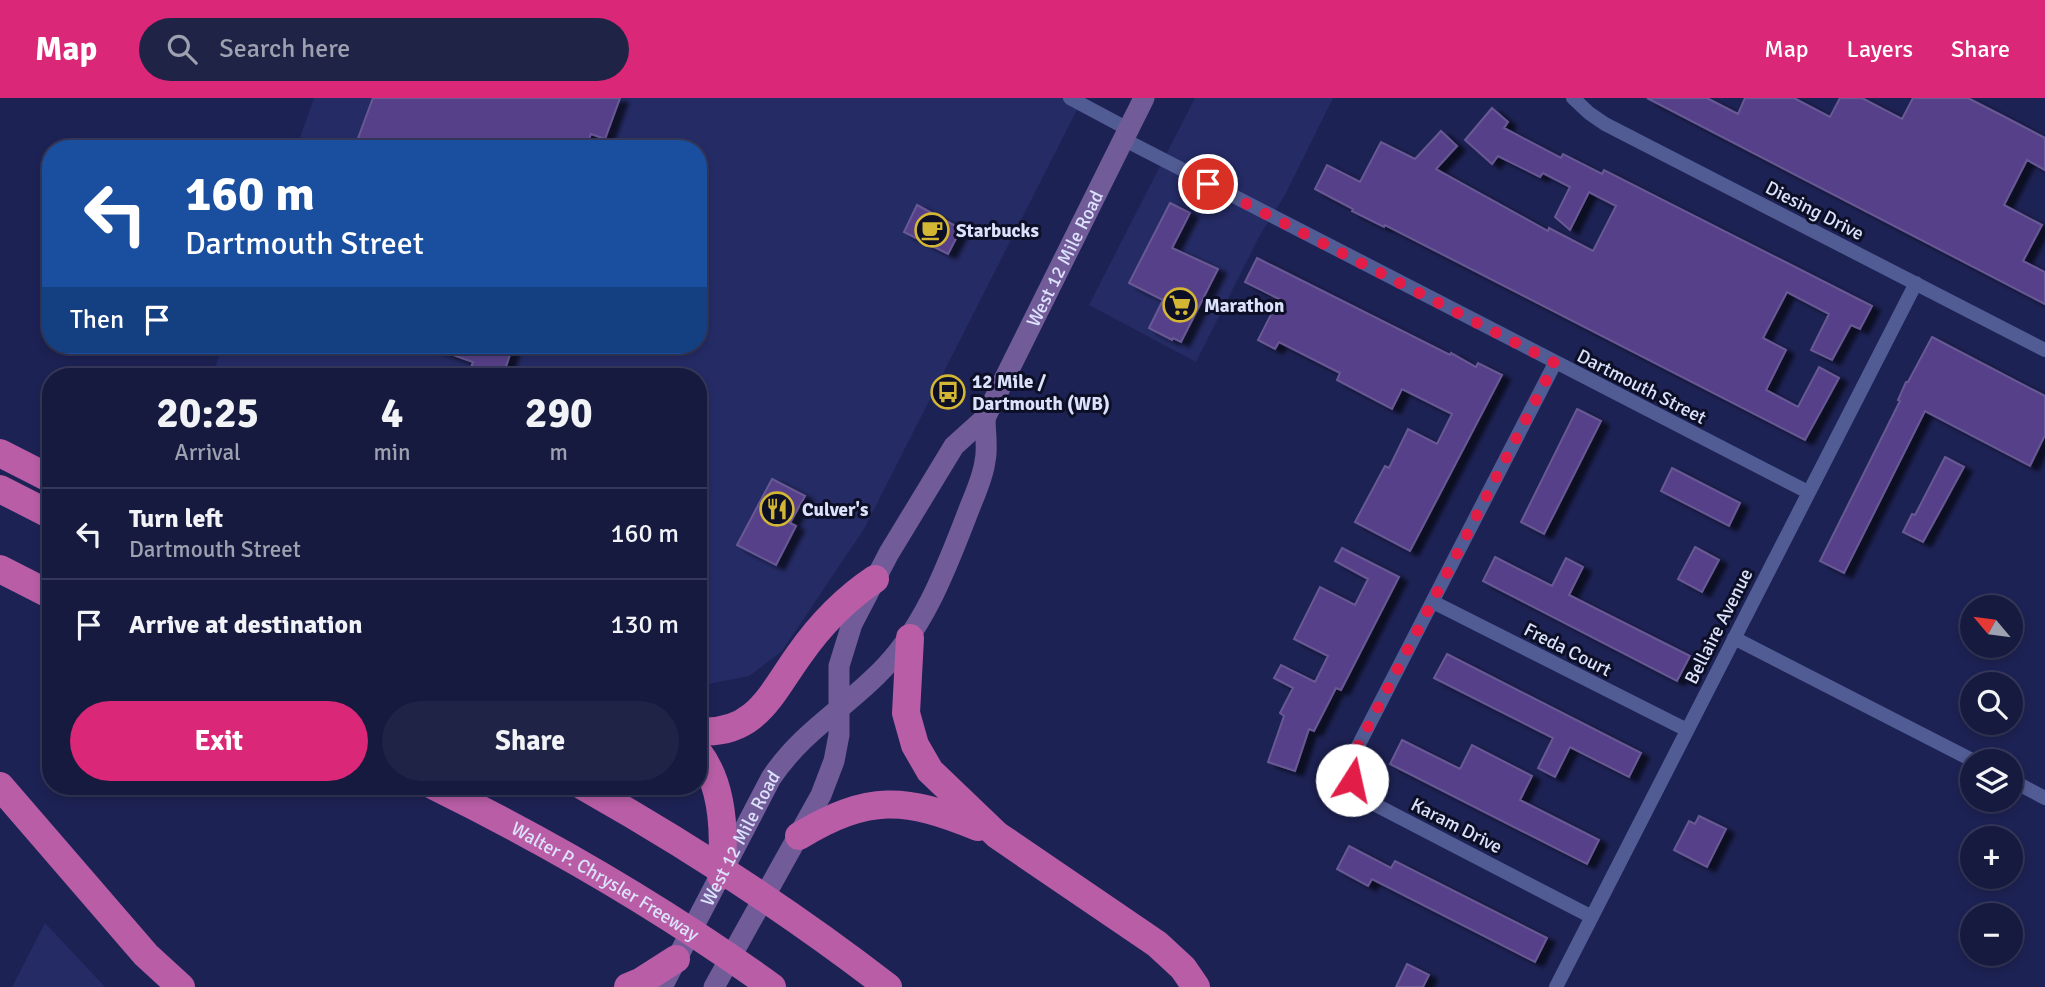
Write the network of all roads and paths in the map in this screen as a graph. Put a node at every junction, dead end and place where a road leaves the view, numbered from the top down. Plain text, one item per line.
1 (1070, 98) edge
2 (1144, 98) edge
3 (1573, 98) edge
4 (1126, 134) junction
5 (1916, 283) junction
6 (2045, 350) edge
7 (1555, 363) junction
8 (985, 418) junction
9 (0, 453) edge
10 (42, 474) edge
11 (1808, 492) junction
12 (9, 494) edge
13 (42, 510) edge
14 (0, 569) edge
15 (875, 579) junction
16 (42, 591) edge
17 (1433, 602) junction
18 (910, 638) junction
19 (1734, 638) junction
20 (839, 706) junction
21 (1687, 730) junction
22 (707, 731) edge
23 (1960, 754) edge
24 (707, 768) edge
25 (0, 786) edge
26 (2023, 786) edge
27 (450, 795) edge
28 (599, 795) edge
29 (2045, 798) edge
30 (997, 835) junction
31 (799, 836) junction
32 (722, 876) junction
33 (1592, 917) junction
34 (734, 949) junction
35 (676, 959) junction
36 (181, 987) edge
37 (628, 987) edge
38 (662, 987) edge
39 (714, 987) edge
40 (733, 987) edge
41 (772, 987) edge
42 (888, 987) edge
43 (1196, 987) edge
44 (1556, 987) edge

1 - 4 street, Dartmouth Street
2 - 4 main road, West 12 Mile Road
3 - 5 street, Diesing Drive
4 - 7 street, Dartmouth Street
4 - 8 main road, West 12 Mile Road
5 - 6 street, Diesing Drive
5 - 11 street, Bellaire Avenue
7 - 11 street, Dartmouth Street
7 - 17 street, Karam Drive
8 - 15 main road, West 12 Mile Road
8 - 18 main road, West 12 Mile Road
9 - 10 highway
11 - 19 street, Bellaire Avenue
12 - 13 highway
14 - 16 highway
15 - 20 main road, West 12 Mile Road
15 - 22 highway
17 - 21 street, Freda Court
17 - 33 street, Karam Drive
18 - 20 main road, West 12 Mile Road
18 - 30 highway
19 - 21 street, Bellaire Avenue
19 - 23 street
20 - 31 main road, West 12 Mile Road
20 - 32 main road, West 12 Mile Road
21 - 33 street, Bellaire Avenue
24 - 32 highway
25 - 36 highway
26 - 29 street
27 - 41 highway, Walter P. Chrysler Freeway
28 - 42 highway
30 - 31 highway
30 - 43 highway
31 - 34 main road, West 12 Mile Road
32 - 35 main road, West 12 Mile Road
33 - 44 street, Bellaire Avenue
34 - 39 main road, West 12 Mile Road
34 - 40 highway
35 - 37 highway
35 - 38 main road, West 12 Mile Road

